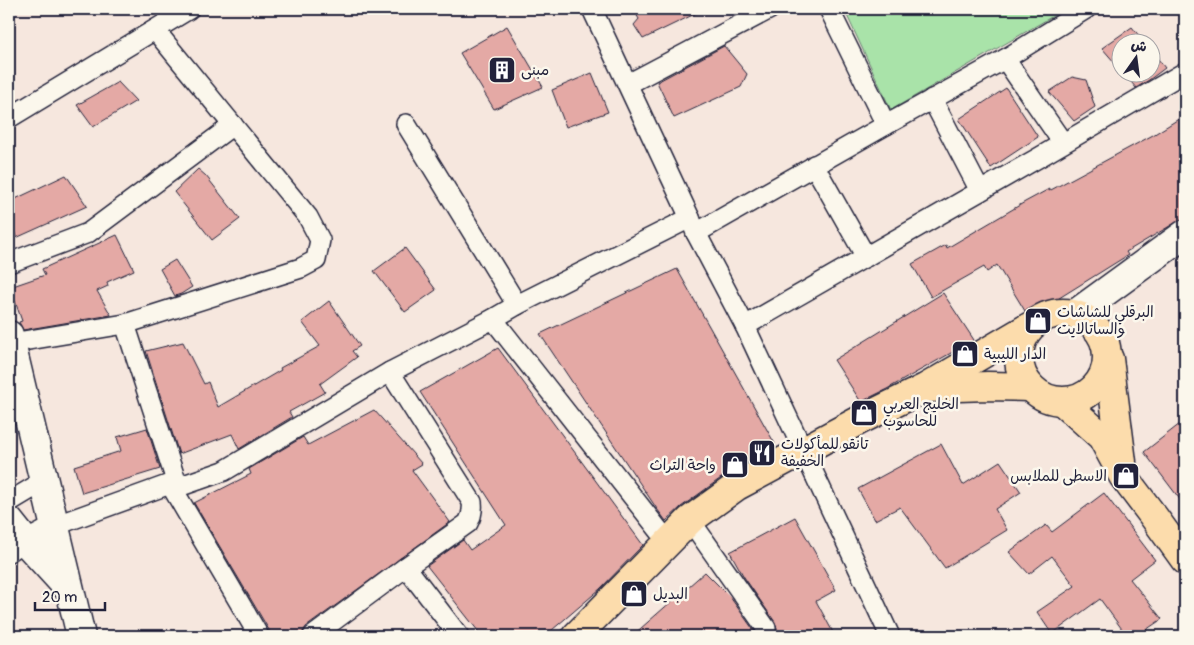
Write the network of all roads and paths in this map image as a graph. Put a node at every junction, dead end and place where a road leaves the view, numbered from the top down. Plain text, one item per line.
1 (189, 9) edge
2 (592, 9) edge
3 (770, 9) edge
4 (829, 9) edge
5 (1086, 9) edge
6 (155, 30) junction
7 (1005, 59) junction
8 (1185, 72) edge
9 (628, 84) junction
10 (932, 99) junction
11 (9, 118) edge
12 (406, 124) dead end
13 (233, 125) junction
14 (886, 125) junction
15 (1063, 143) junction
16 (814, 165) junction
17 (980, 191) junction
18 (693, 225) junction
19 (1185, 234) edge
20 (866, 257) junction
21 (9, 263) edge
22 (517, 306) junction
23 (1075, 314) junction
24 (493, 319) junction
25 (125, 324) junction
26 (1034, 324) junction
27 (746, 326) junction
28 (10, 339) edge
29 (1108, 355) junction
30 (390, 372) junction
31 (1030, 387) junction
32 (925, 388) junction
33 (1063, 402) junction
34 (803, 450) junction
35 (1123, 476) junction
36 (44, 481) junction
37 (174, 486) junction
38 (9, 502) edge
39 (690, 520) junction
40 (54, 526) junction
41 (14, 538) edge
42 (669, 543) junction
43 (1185, 560) edge
44 (406, 567) junction
45 (69, 589) junction
46 (80, 636) edge
47 (259, 636) edge
48 (312, 636) edge
49 (459, 636) edge
50 (576, 636) edge
51 (766, 636) edge
52 (890, 636) edge

1 - 6 street
2 - 9 street
3 - 9 street
4 - 14 street
5 - 7 street
6 - 11 street
6 - 13 street
7 - 10 street
7 - 15 street
8 - 15 street
9 - 18 street
10 - 14 street
10 - 17 street
12 - 22 street
13 - 21 street
13 - 25 street
14 - 16 street
15 - 17 street
16 - 18 street
16 - 20 street
17 - 20 street
18 - 22 street
18 - 27 street
19 - 23 main road
20 - 27 street
22 - 24 street
23 - 26 main road
23 - 29 main road
24 - 30 street
24 - 42 street
25 - 28 street
25 - 37 street
26 - 31 main road
26 - 32 main road
27 - 34 street
28 - 36 main road
29 - 33 main road
29 - 35 main road
30 - 37 street
30 - 44 street
31 - 32 main road
31 - 33 main road
32 - 34 main road
33 - 35 main road
34 - 39 main road
34 - 52 street
35 - 43 main road
36 - 38 street
36 - 40 main road
37 - 40 street
37 - 47 street
39 - 42 main road
39 - 51 street
40 - 41 street
40 - 45 main road
41 - 45 main road
42 - 50 main road
44 - 48 street
44 - 49 street
45 - 46 main road

